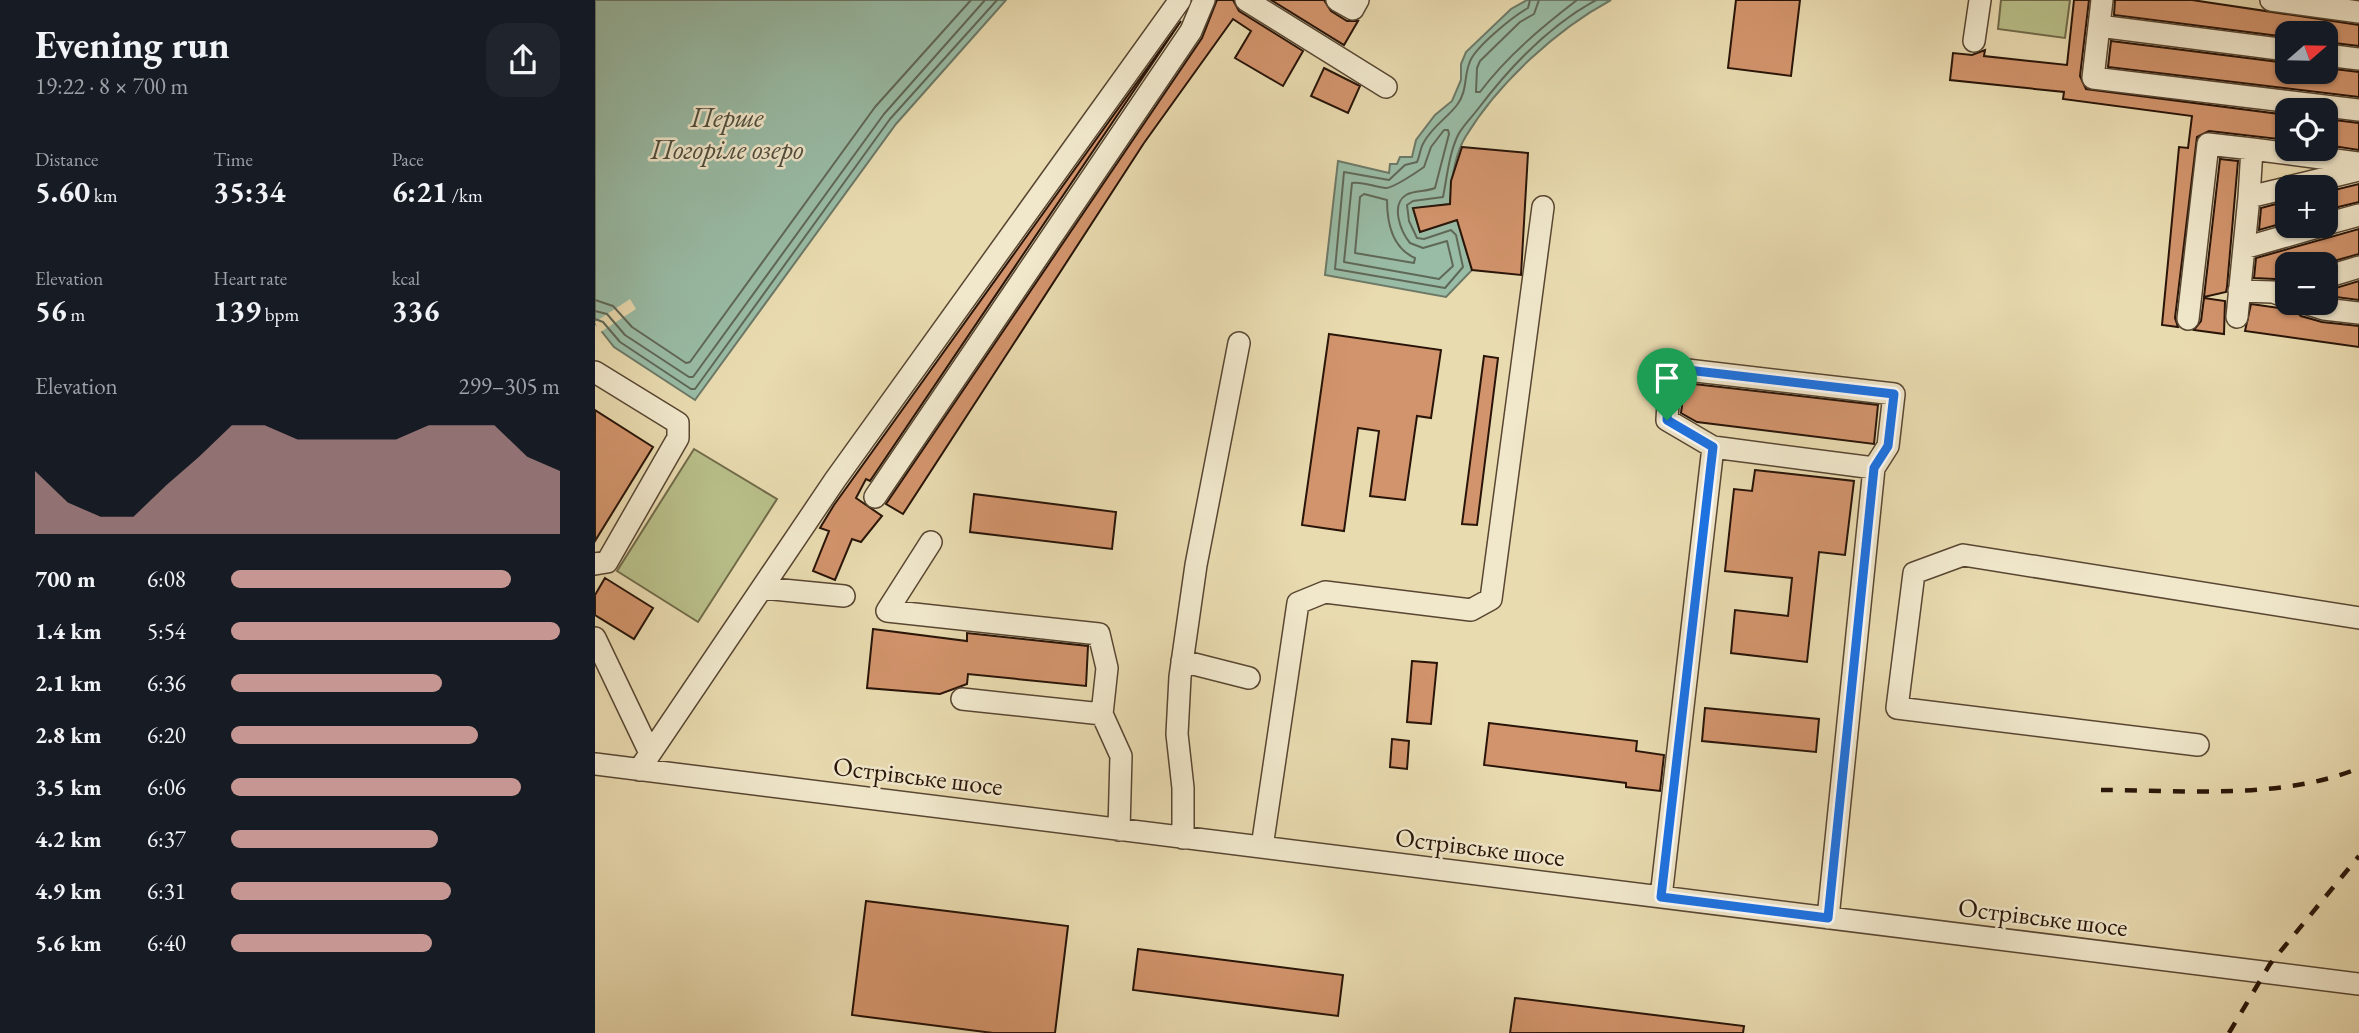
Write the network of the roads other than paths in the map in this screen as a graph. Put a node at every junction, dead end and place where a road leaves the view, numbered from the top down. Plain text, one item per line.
1 (1180, 0) edge
2 (1204, 0) edge
3 (1246, 0) edge
4 (1337, 0) edge
5 (1357, 0) edge
6 (1980, 0) edge
7 (2102, 0) edge
8 (2271, 0) edge
9 (2359, 12) edge
10 (2099, 26) junction
11 (1974, 41) dead end
12 (2275, 48) edge
13 (2338, 57) edge
14 (2359, 60) edge
15 (1386, 86) dead end
16 (2359, 110) edge
17 (2252, 149) junction
18 (2359, 163) edge
19 (2359, 170) edge
20 (2338, 175) edge
21 (2275, 191) edge
22 (2249, 197) junction
23 (1543, 207) dead end
24 (2359, 215) edge
25 (2338, 221) edge
26 (2278, 238) edge
27 (2244, 248) junction
28 (2239, 290) junction
29 (2275, 292) edge
30 (2338, 311) edge
31 (2359, 313) edge
32 (2237, 317) dead end
33 (2188, 319) dead end
34 (1239, 343) dead end
35 (595, 372) edge
36 (1713, 447) junction
37 (1874, 468) junction
38 (875, 497) dead end
39 (931, 542) dead end
40 (595, 564) edge
41 (762, 588) junction
42 (844, 596) dead end
43 (2359, 618) edge
44 (595, 639) edge
45 (1182, 661) junction
46 (1249, 678) dead end
47 (962, 698) dead end
48 (1102, 714) junction
49 (2198, 745) dead end
50 (645, 761) junction
51 (595, 764) edge
52 (1119, 830) junction
53 (1184, 838) junction
54 (1262, 848) junction
55 (1661, 897) junction
56 (1828, 918) junction
57 (2359, 984) edge

1 - 41 street
2 - 38 street
3 - 15 street
4 - 5 street
6 - 11 street
7 - 10 street
8 - 9 street
10 - 12 street
10 - 16 street
13 - 14 street
17 - 18 street
17 - 22 street
17 - 33 street
19 - 20 street
21 - 22 street
22 - 27 street
23 - 54 street
24 - 25 street
26 - 27 street
27 - 28 street
28 - 29 street
28 - 32 street
30 - 31 street
34 - 45 street
35 - 40 street
36 - 37 street
36 - 37 street
36 - 55 street
37 - 56 street
39 - 48 street
41 - 42 street
41 - 50 street
43 - 49 street
44 - 50 street
45 - 46 street
45 - 53 street
47 - 48 street
48 - 52 street
50 - 51 street, Острівське шосе
50 - 52 street, Острівське шосе
52 - 53 street, Острівське шосе
53 - 54 street, Острівське шосе
54 - 55 street, Острівське шосе
55 - 56 street, Острівське шосе
56 - 57 street, Острівське шосе

